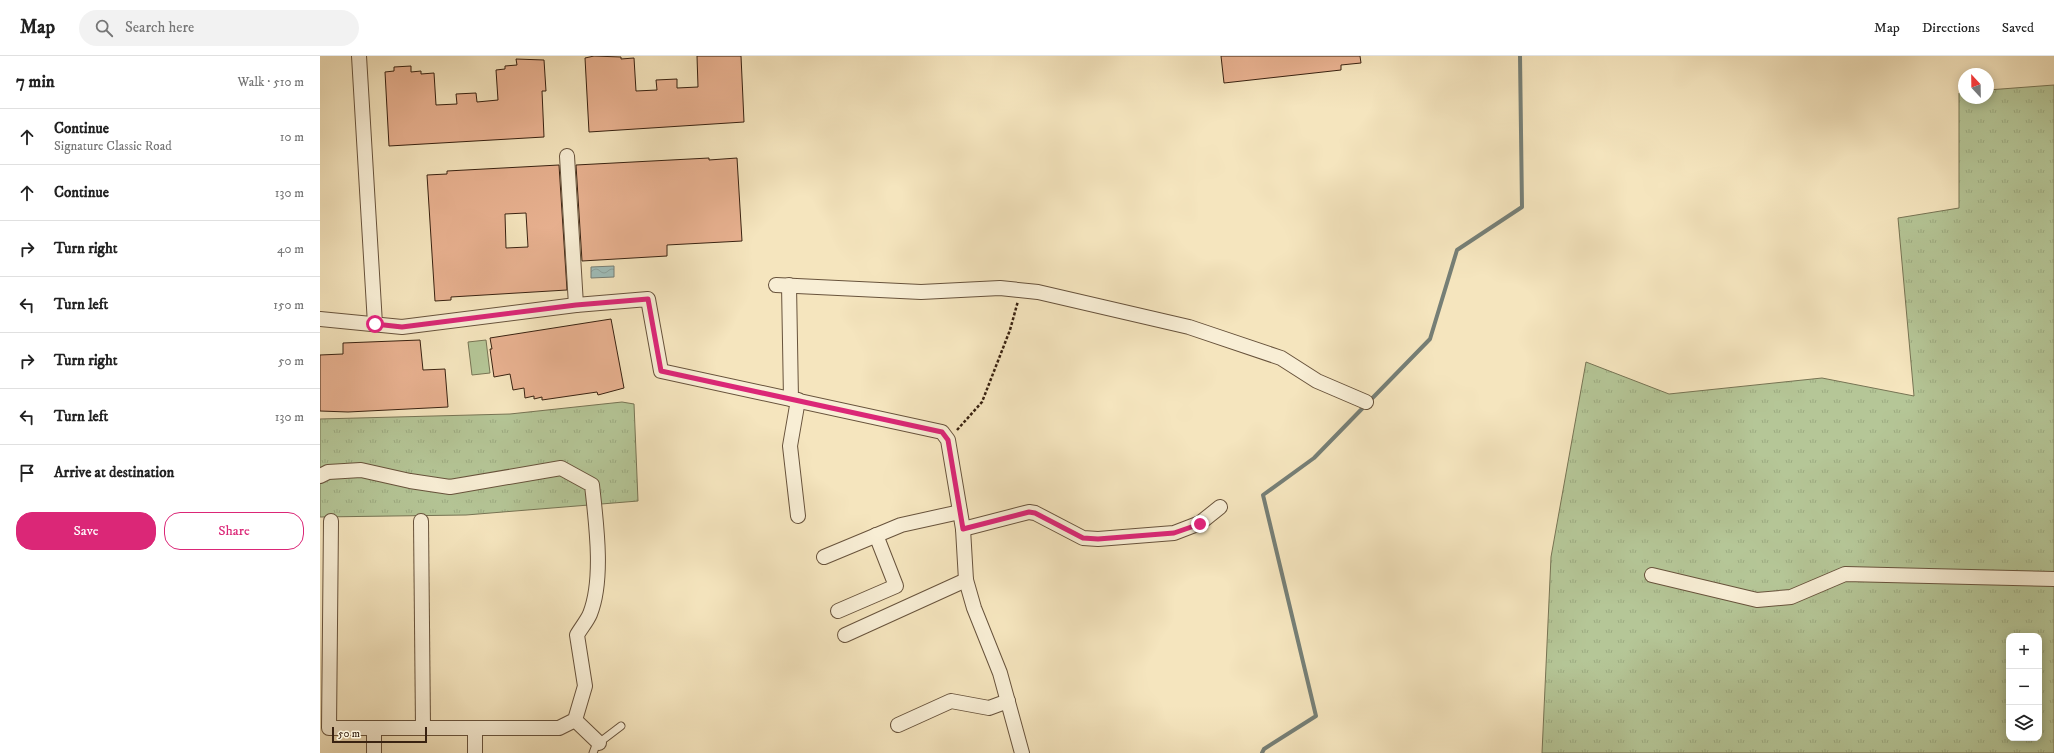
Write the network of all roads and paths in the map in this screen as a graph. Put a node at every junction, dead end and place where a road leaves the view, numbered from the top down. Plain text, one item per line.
1 (358, 56) edge
2 (567, 156) dead end
3 (1021, 290) junction
4 (576, 305) junction
5 (322, 316) edge
6 (375, 324) junction
7 (795, 400) junction
8 (1366, 402) dead end
9 (948, 440) junction
10 (320, 476) edge
11 (1220, 507) dead end
12 (960, 512) junction
13 (798, 516) dead end
14 (331, 521) dead end
15 (421, 521) dead end
16 (963, 529) junction
17 (876, 535) junction
18 (824, 556) dead end
19 (1652, 574) dead end
20 (2054, 579) edge
21 (966, 580) junction
22 (838, 611) dead end
23 (845, 635) dead end
24 (1008, 701) junction
25 (575, 720) junction
26 (898, 725) dead end
27 (622, 726) dead end
28 (374, 728) junction
29 (423, 728) junction
30 (476, 728) junction
31 (596, 748) edge
32 (374, 753) edge
33 (475, 753) edge
34 (1022, 753) edge

1 - 6 street
2 - 4 street
3 - 7 street
3 - 8 street
3 - 9 path
4 - 6 street
4 - 7 street
5 - 6 street
7 - 9 street
7 - 13 street
9 - 12 street
10 - 25 street
11 - 16 street
12 - 16 street
12 - 17 street
14 - 28 street
15 - 29 street
16 - 21 street
17 - 18 street
17 - 22 street
19 - 20 street
21 - 23 street
21 - 24 street
24 - 26 street
24 - 34 street
25 - 30 street
25 - 31 street
27 - 31 lane
28 - 29 street
28 - 32 street
29 - 30 street
30 - 33 street

